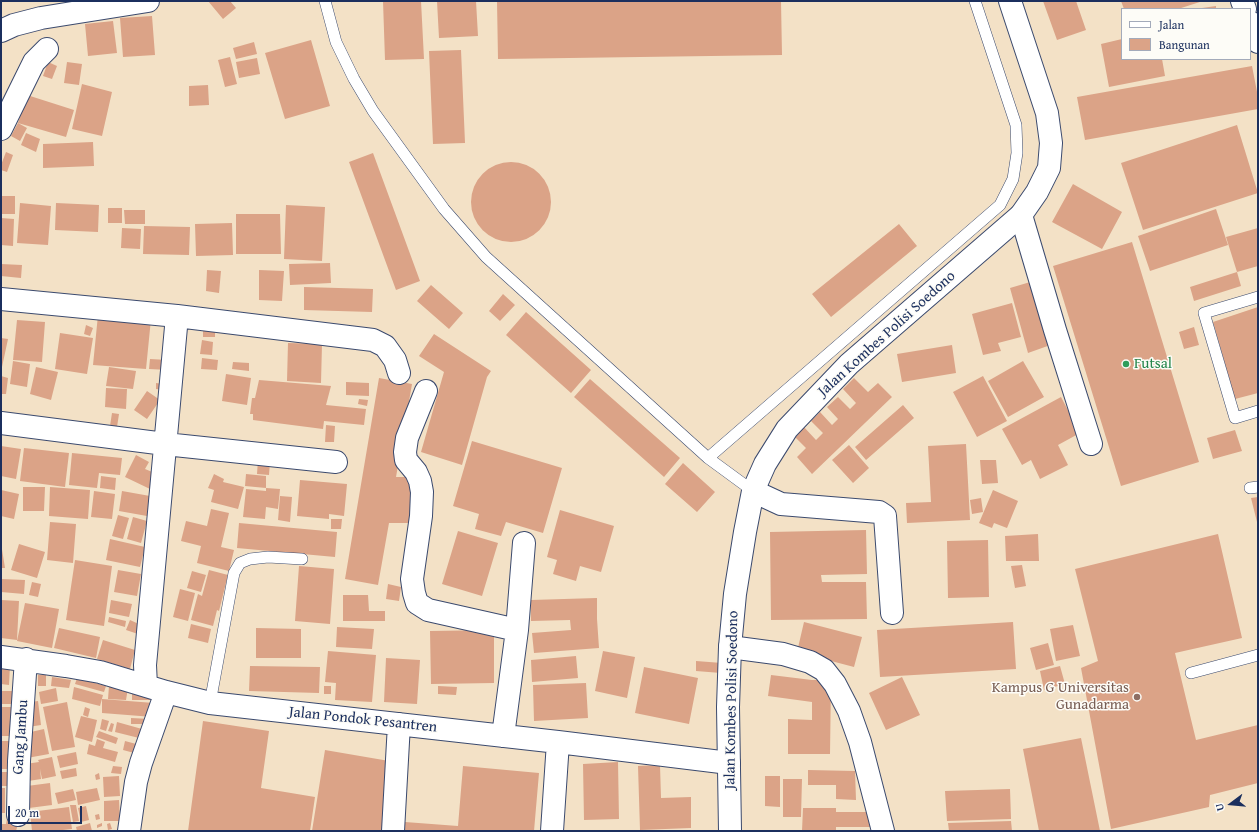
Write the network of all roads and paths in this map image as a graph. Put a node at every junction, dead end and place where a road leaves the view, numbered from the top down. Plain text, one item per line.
1 (148, 1) edge
2 (325, 1) edge
3 (975, 1) edge
4 (1010, 1) edge
5 (1251, 24) edge
6 (1, 31) edge
7 (1258, 42) edge
8 (47, 49) dead end
9 (1, 129) edge
10 (1021, 215) junction
11 (1258, 297) edge
12 (1, 299) edge
13 (177, 316) junction
14 (399, 373) dead end
15 (426, 391) dead end
16 (1258, 411) edge
17 (1, 423) edge
18 (165, 444) junction
19 (1091, 444) dead end
20 (708, 458) junction
21 (336, 462) dead end
22 (753, 491) junction
23 (524, 543) dead end
24 (302, 559) dead end
25 (892, 613) dead end
26 (517, 630) junction
27 (730, 647) junction
28 (1258, 655) edge
29 (1, 657) edge
30 (26, 659) junction
31 (1191, 673) dead end
32 (156, 689) junction
33 (210, 703) junction
34 (399, 724) junction
35 (503, 736) junction
36 (558, 742) junction
37 (729, 763) junction
38 (18, 816) dead end
39 (129, 831) edge
40 (393, 831) edge
41 (552, 831) edge
42 (730, 831) edge
43 (883, 831) edge

1 - 6 street
2 - 20 lane
3 - 20 lane
4 - 10 street, Jalan Kombes Polisi Soedono
5 - 7 street
8 - 9 street
10 - 19 street
10 - 22 street, Jalan Kombes Polisi Soedono
11 - 16 lane
12 - 13 street
13 - 14 street
13 - 18 street
15 - 26 street
17 - 18 street
18 - 21 street
18 - 32 street
20 - 22 lane
22 - 25 street
22 - 27 street, Jalan Kombes Polisi Soedono
23 - 26 street
24 - 33 lane
26 - 35 street
27 - 37 street, Jalan Kombes Polisi Soedono
27 - 43 street
28 - 31 lane
29 - 30 street, Jalan Pondok Pesantren
30 - 32 street, Jalan Pondok Pesantren
30 - 38 street, Gang Jambu
32 - 33 street, Jalan Pondok Pesantren
32 - 39 street
33 - 34 street, Jalan Pondok Pesantren
34 - 35 street, Jalan Pondok Pesantren
34 - 40 street
35 - 36 street, Jalan Pondok Pesantren
36 - 37 street, Jalan Pondok Pesantren
36 - 41 street
37 - 42 street, Jalan Kombes Polisi Soedono

